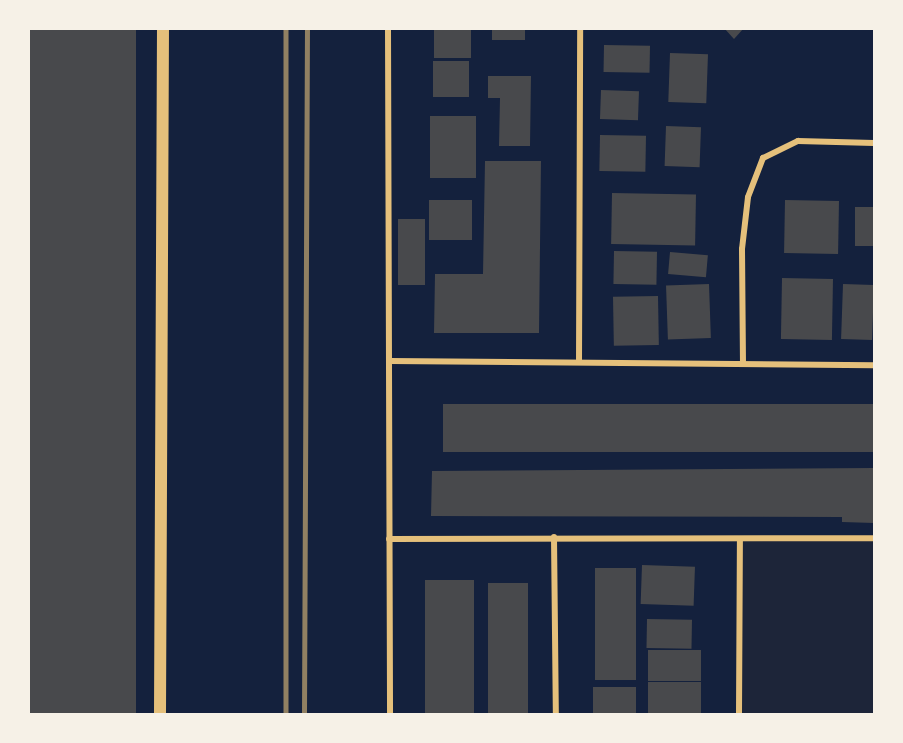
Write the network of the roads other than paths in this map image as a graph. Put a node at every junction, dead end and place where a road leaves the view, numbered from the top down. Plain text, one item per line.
1 (163, 28) edge
2 (388, 28) edge
3 (580, 28) edge
4 (874, 143) edge
5 (390, 360) junction
6 (579, 362) junction
7 (743, 364) junction
8 (874, 365) edge
9 (554, 537) junction
10 (389, 538) junction
11 (874, 538) edge
12 (740, 540) junction
13 (160, 714) edge
14 (390, 714) edge
15 (556, 714) edge
16 (740, 714) edge

1 - 13 main road
2 - 5 street
3 - 6 street
4 - 7 street
5 - 6 street
5 - 10 street
6 - 7 street
7 - 8 street
9 - 10 street
9 - 12 street
9 - 15 street
10 - 14 street
11 - 12 street
12 - 16 street

